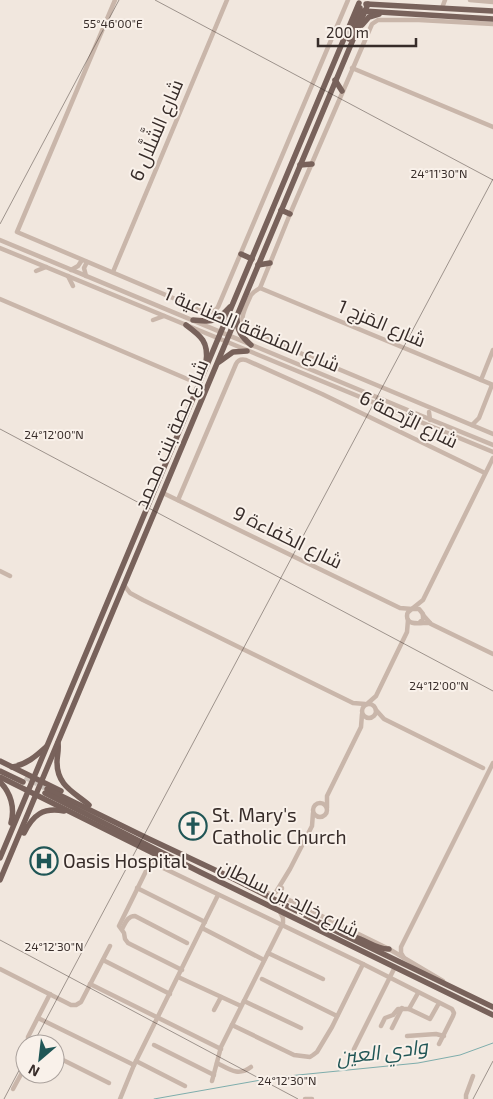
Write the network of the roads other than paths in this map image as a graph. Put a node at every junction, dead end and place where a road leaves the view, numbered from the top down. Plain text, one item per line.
1 (114, 0) edge
2 (227, 0) edge
3 (348, 0) edge
4 (384, 0) edge
5 (445, 0) edge
6 (470, 0) edge
7 (364, 2) edge
8 (493, 2) edge
9 (391, 6) junction
10 (442, 8) junction
11 (360, 11) junction
12 (493, 11) edge
13 (382, 13) junction
14 (410, 14) junction
15 (493, 19) edge
16 (419, 20) junction
17 (493, 24) edge
18 (356, 33) junction
19 (346, 55) junction
20 (352, 68) junction
21 (335, 80) junction
22 (342, 91) junction
23 (493, 127) edge
24 (312, 164) junction
25 (300, 165) junction
26 (281, 210) junction
27 (290, 214) junction
28 (0, 240) edge
29 (0, 248) edge
30 (240, 254) junction
31 (252, 259) junction
32 (84, 261) junction
33 (270, 263) junction
34 (258, 265) junction
35 (46, 267) junction
36 (71, 270) junction
37 (36, 271) dead end
38 (113, 272) junction
39 (68, 276) junction
40 (86, 276) junction
41 (73, 286) dead end
42 (260, 288) junction
43 (0, 299) edge
44 (233, 304) junction
45 (164, 316) junction
46 (237, 316) junction
47 (153, 320) dead end
48 (193, 320) junction
49 (186, 325) junction
50 (221, 332) junction
51 (228, 338) junction
52 (219, 339) junction
53 (249, 348) junction
54 (493, 350) edge
55 (320, 361) junction
56 (217, 363) junction
57 (205, 370) junction
58 (310, 370) junction
59 (320, 374) junction
60 (481, 380) junction
61 (199, 384) junction
62 (493, 385) edge
63 (354, 388) junction
64 (346, 391) junction
65 (430, 410) junction
66 (422, 416) junction
67 (479, 418) junction
68 (430, 420) junction
69 (472, 425) junction
70 (482, 429) junction
71 (493, 434) edge
72 (493, 445) edge
73 (488, 450) junction
74 (493, 452) edge
75 (492, 460) edge
76 (485, 473) junction
77 (163, 493) junction
78 (178, 500) junction
79 (0, 571) edge
80 (10, 576) dead end
81 (124, 585) junction
82 (132, 595) junction
83 (119, 596) junction
84 (423, 600) junction
85 (400, 608) junction
86 (413, 609) junction
87 (423, 614) junction
88 (408, 619) junction
89 (418, 623) junction
90 (431, 624) junction
91 (407, 632) junction
92 (493, 654) edge
93 (376, 696) junction
94 (353, 703) junction
95 (366, 704) junction
96 (376, 709) junction
97 (361, 713) junction
98 (371, 718) junction
99 (384, 719) junction
100 (361, 727) junction
101 (58, 741) junction
102 (47, 745) junction
103 (0, 761) edge
104 (493, 763) edge
105 (0, 765) edge
106 (12, 767) junction
107 (483, 768) dead end
108 (0, 770) edge
109 (0, 777) edge
110 (34, 778) junction
111 (0, 782) edge
112 (41, 782) junction
113 (28, 791) junction
114 (36, 795) junction
115 (327, 796) junction
116 (317, 803) junction
117 (88, 805) junction
118 (327, 808) junction
119 (71, 812) junction
120 (313, 813) junction
121 (321, 817) junction
122 (312, 826) junction
123 (7, 841) junction
124 (11, 854) junction
125 (0, 858) edge
126 (194, 860) junction
127 (189, 866) junction
128 (232, 878) junction
129 (286, 878) junction
130 (0, 880) edge
131 (138, 888) junction
132 (282, 888) junction
133 (218, 895) junction
134 (279, 910) junction
135 (296, 919) junction
136 (314, 919) junction
137 (205, 922) junction
138 (282, 924) junction
139 (202, 928) junction
140 (122, 929) junction
141 (344, 935) junction
142 (186, 943) dead end
143 (110, 946) dead end
144 (401, 947) junction
145 (390, 950) junction
146 (268, 953) junction
147 (404, 958) junction
148 (103, 960) junction
149 (264, 960) junction
150 (363, 964) junction
151 (395, 967) junction
152 (0, 969) edge
153 (182, 970) junction
154 (178, 977) junction
155 (390, 978) junction
156 (262, 979) dead end
157 (323, 979) dead end
158 (90, 984) junction
159 (450, 987) junction
160 (418, 993) junction
161 (50, 994) junction
162 (170, 994) junction
163 (221, 997) junction
164 (244, 1001) junction
165 (439, 1003) junction
166 (242, 1006) junction
167 (493, 1007) edge
168 (402, 1008) junction
169 (409, 1009) junction
170 (214, 1010) dead end
171 (493, 1015) edge
172 (337, 1016) junction
173 (38, 1018) junction
174 (158, 1018) junction
175 (232, 1025) junction
176 (381, 1026) dead end
177 (301, 1028) dead end
178 (392, 1028) dead end
179 (30, 1034) edge
180 (407, 1036) dead end
181 (444, 1036) junction
182 (439, 1044) dead end
183 (154, 1045) dead end
184 (220, 1049) junction
185 (354, 1049) dead end
186 (65, 1061) edge
187 (135, 1063) junction
188 (217, 1063) junction
189 (251, 1067) dead end
190 (214, 1075) junction
191 (474, 1076) dead end
192 (212, 1081) dead end
193 (109, 1083) dead end
194 (16, 1084) edge
195 (185, 1086) dead end
196 (14, 1089) dead end
197 (120, 1099) edge
198 (305, 1099) edge
199 (312, 1099) edge
200 (466, 1099) edge

1 - 32 street
2 - 38 street, شارع الشَّلَّال 6
3 - 30 street
4 - 9 main road
5 - 10 street
6 - 8 street
7 - 9 main road
7 - 11 main road, شارع حصة بنت محمد
9 - 10 main road
10 - 12 main road
11 - 13 main road
11 - 18 main road, شارع حصة بنت محمد
11 - 19 main road
11 - 31 main road, شارع حصة بنت محمد
13 - 14 main road
13 - 18 main road
14 - 15 main road
14 - 16 main road
16 - 17 street
16 - 20 street
18 - 19 main road, شارع حصة بنت محمد
19 - 21 main road, شارع حصة بنت محمد
20 - 22 street
20 - 23 street
21 - 22 main road
21 - 25 main road, شارع حصة بنت محمد
22 - 24 street
24 - 25 main road
24 - 27 street
25 - 26 main road, شارع حصة بنت محمد
26 - 27 main road
26 - 34 main road, شارع حصة بنت محمد
27 - 33 street
28 - 36 street, شارع المنطقة الصناعية 1
29 - 35 street, شارع المنطقة الصناعية 1
30 - 31 main road
30 - 38 street
31 - 44 main road, شارع حصة بنت محمد
32 - 36 street
32 - 38 street
32 - 40 street
33 - 34 main road
33 - 42 street
34 - 46 main road, شارع حصة بنت محمد
35 - 37 street
35 - 39 street, شارع المنطقة الصناعية 1
36 - 40 street, شارع المنطقة الصناعية 1
39 - 41 street
39 - 45 street, شارع المنطقة الصناعية 1
40 - 48 street, شارع المنطقة الصناعية 1
42 - 55 street
42 - 60 street, شارع المَزج 1
43 - 61 street
44 - 48 main road
44 - 50 main road, شارع حصة بنت محمد
45 - 47 street
45 - 49 street, شارع المنطقة الصناعية 1
46 - 51 main road, شارع حصة بنت محمد
46 - 53 main road
48 - 50 street, شارع المنطقة الصناعية 1
49 - 52 street, شارع المنطقة الصناعية 1
49 - 57 main road
50 - 51 street, شارع المنطقة الصناعية 1
50 - 52 main road, شارع حصة بنت محمد
51 - 52 street, شارع المنطقة الصناعية 1
51 - 53 street, شارع المنطقة الصناعية 1
51 - 56 main road, شارع حصة بنت محمد
52 - 57 main road, شارع حصة بنت محمد
53 - 56 main road
53 - 58 street, شارع المنطقة الصناعية 1
53 - 64 street, شارع المنطقة الصناعية 1
54 - 60 street
55 - 58 street
55 - 59 street
55 - 65 street
56 - 77 main road, شارع حصة بنت محمد
57 - 61 main road, شارع حصة بنت محمد
58 - 59 street, شارع المنطقة الصناعية 1
59 - 63 street, شارع المنطقة الصناعية 1
60 - 62 street, شارع المَزج 1
61 - 102 main road, شارع حصة بنت محمد
62 - 67 street
63 - 64 street
63 - 66 street, شارع المنطقة الصناعية 1
64 - 73 street, شارع المنطقة الصناعية 1
65 - 66 street
65 - 68 street
65 - 69 street
66 - 68 street, شارع المنطقة الصناعية 1
67 - 69 street
67 - 70 street
68 - 72 street, شارع المنطقة الصناعية 1
69 - 70 street
70 - 71 street
73 - 74 street, شارع المنطقة الصناعية 1
73 - 75 street
75 - 76 street
76 - 78 street, شارع الرَّحمة 6
76 - 84 street
77 - 78 street, شارع الكَفاءة 9
77 - 81 main road, شارع حصة بنت محمد
78 - 85 street, شارع الكَفاءة 9
79 - 80 street
81 - 82 street
81 - 83 main road, شارع حصة بنت محمد
82 - 83 street
82 - 94 street
83 - 101 main road, شارع حصة بنت محمد
84 - 86 street
84 - 87 street
85 - 86 street, شارع الكَفاءة 9
85 - 88 street, شارع الكَفاءة 9
86 - 87 street
86 - 88 street
87 - 89 street
87 - 90 street
88 - 89 street
88 - 91 street
89 - 90 street
89 - 91 street
90 - 92 street
91 - 93 street
93 - 95 street
93 - 96 street
94 - 95 street
94 - 97 street
95 - 96 street
95 - 97 street
96 - 98 street
96 - 99 street
97 - 98 street
97 - 100 street
98 - 99 street
98 - 100 street
99 - 107 street
100 - 115 street
101 - 112 main road, شارع حصة بنت محمد
101 - 117 main road
102 - 106 main road
102 - 110 main road, شارع حصة بنت محمد
103 - 106 main road
104 - 144 street
105 - 108 main road
106 - 110 main road
109 - 113 main road
110 - 112 main road
110 - 113 main road, شارع حصة بنت محمد
111 - 123 main road
112 - 114 main road, شارع حصة بنت محمد
112 - 117 main road
113 - 114 main road
113 - 123 main road, شارع حصة بنت محمد
114 - 119 main road
114 - 124 main road, شارع حصة بنت محمد
115 - 116 street
115 - 118 street
116 - 118 street
116 - 120 street
117 - 126 main road
118 - 121 street
119 - 124 main road
119 - 127 main road
120 - 121 street
120 - 122 street
121 - 122 street
122 - 129 street
123 - 125 main road, شارع حصة بنت محمد
124 - 130 main road, شارع حصة بنت محمد
126 - 127 main road, شارع خالِد بن سلطان
126 - 128 main road, شارع خالِد بن سلطان
127 - 134 main road, شارع خالِد بن سلطان
128 - 129 street
128 - 136 main road, شارع خالِد بن سلطان
129 - 132 street
131 - 133 street
131 - 137 street
131 - 140 street
132 - 136 street
132 - 145 street
133 - 137 street
133 - 138 street
134 - 135 main road, شارع خالِد بن سلطان
134 - 138 street
135 - 138 street
135 - 151 main road, شارع خالِد بن سلطان
136 - 141 main road, شارع خالِد بن سلطان
137 - 139 street
138 - 146 street
138 - 150 street
139 - 149 street
139 - 153 street
140 - 142 street
140 - 153 street
141 - 145 main road
141 - 159 main road, شارع خالِد بن سلطان
143 - 148 street
144 - 145 street
144 - 147 street
145 - 147 street
146 - 149 street
146 - 157 street
147 - 159 street
148 - 158 street
148 - 162 street
149 - 164 street
150 - 155 street
150 - 172 street
151 - 155 street
151 - 171 main road, شارع خالِد بن سلطان
152 - 161 street
153 - 154 street
154 - 162 street
154 - 163 street
155 - 160 street
155 - 185 street
156 - 172 street
158 - 161 street
158 - 174 street
159 - 167 main road, شارع خالِد بن سلطان
160 - 165 street
160 - 169 street
161 - 173 street
162 - 174 street
163 - 166 street
163 - 170 street
164 - 166 street
164 - 177 street
165 - 169 street
165 - 181 street
166 - 175 street
168 - 169 street
168 - 176 street
168 - 178 street
172 - 175 street
173 - 179 street
173 - 187 street
174 - 184 street
174 - 187 street
175 - 184 street
180 - 181 street
181 - 182 street
183 - 190 street
184 - 188 street
186 - 193 street
187 - 195 street
187 - 197 street
188 - 189 street
188 - 190 street
190 - 192 street
191 - 200 street
194 - 196 street
198 - 199 street

